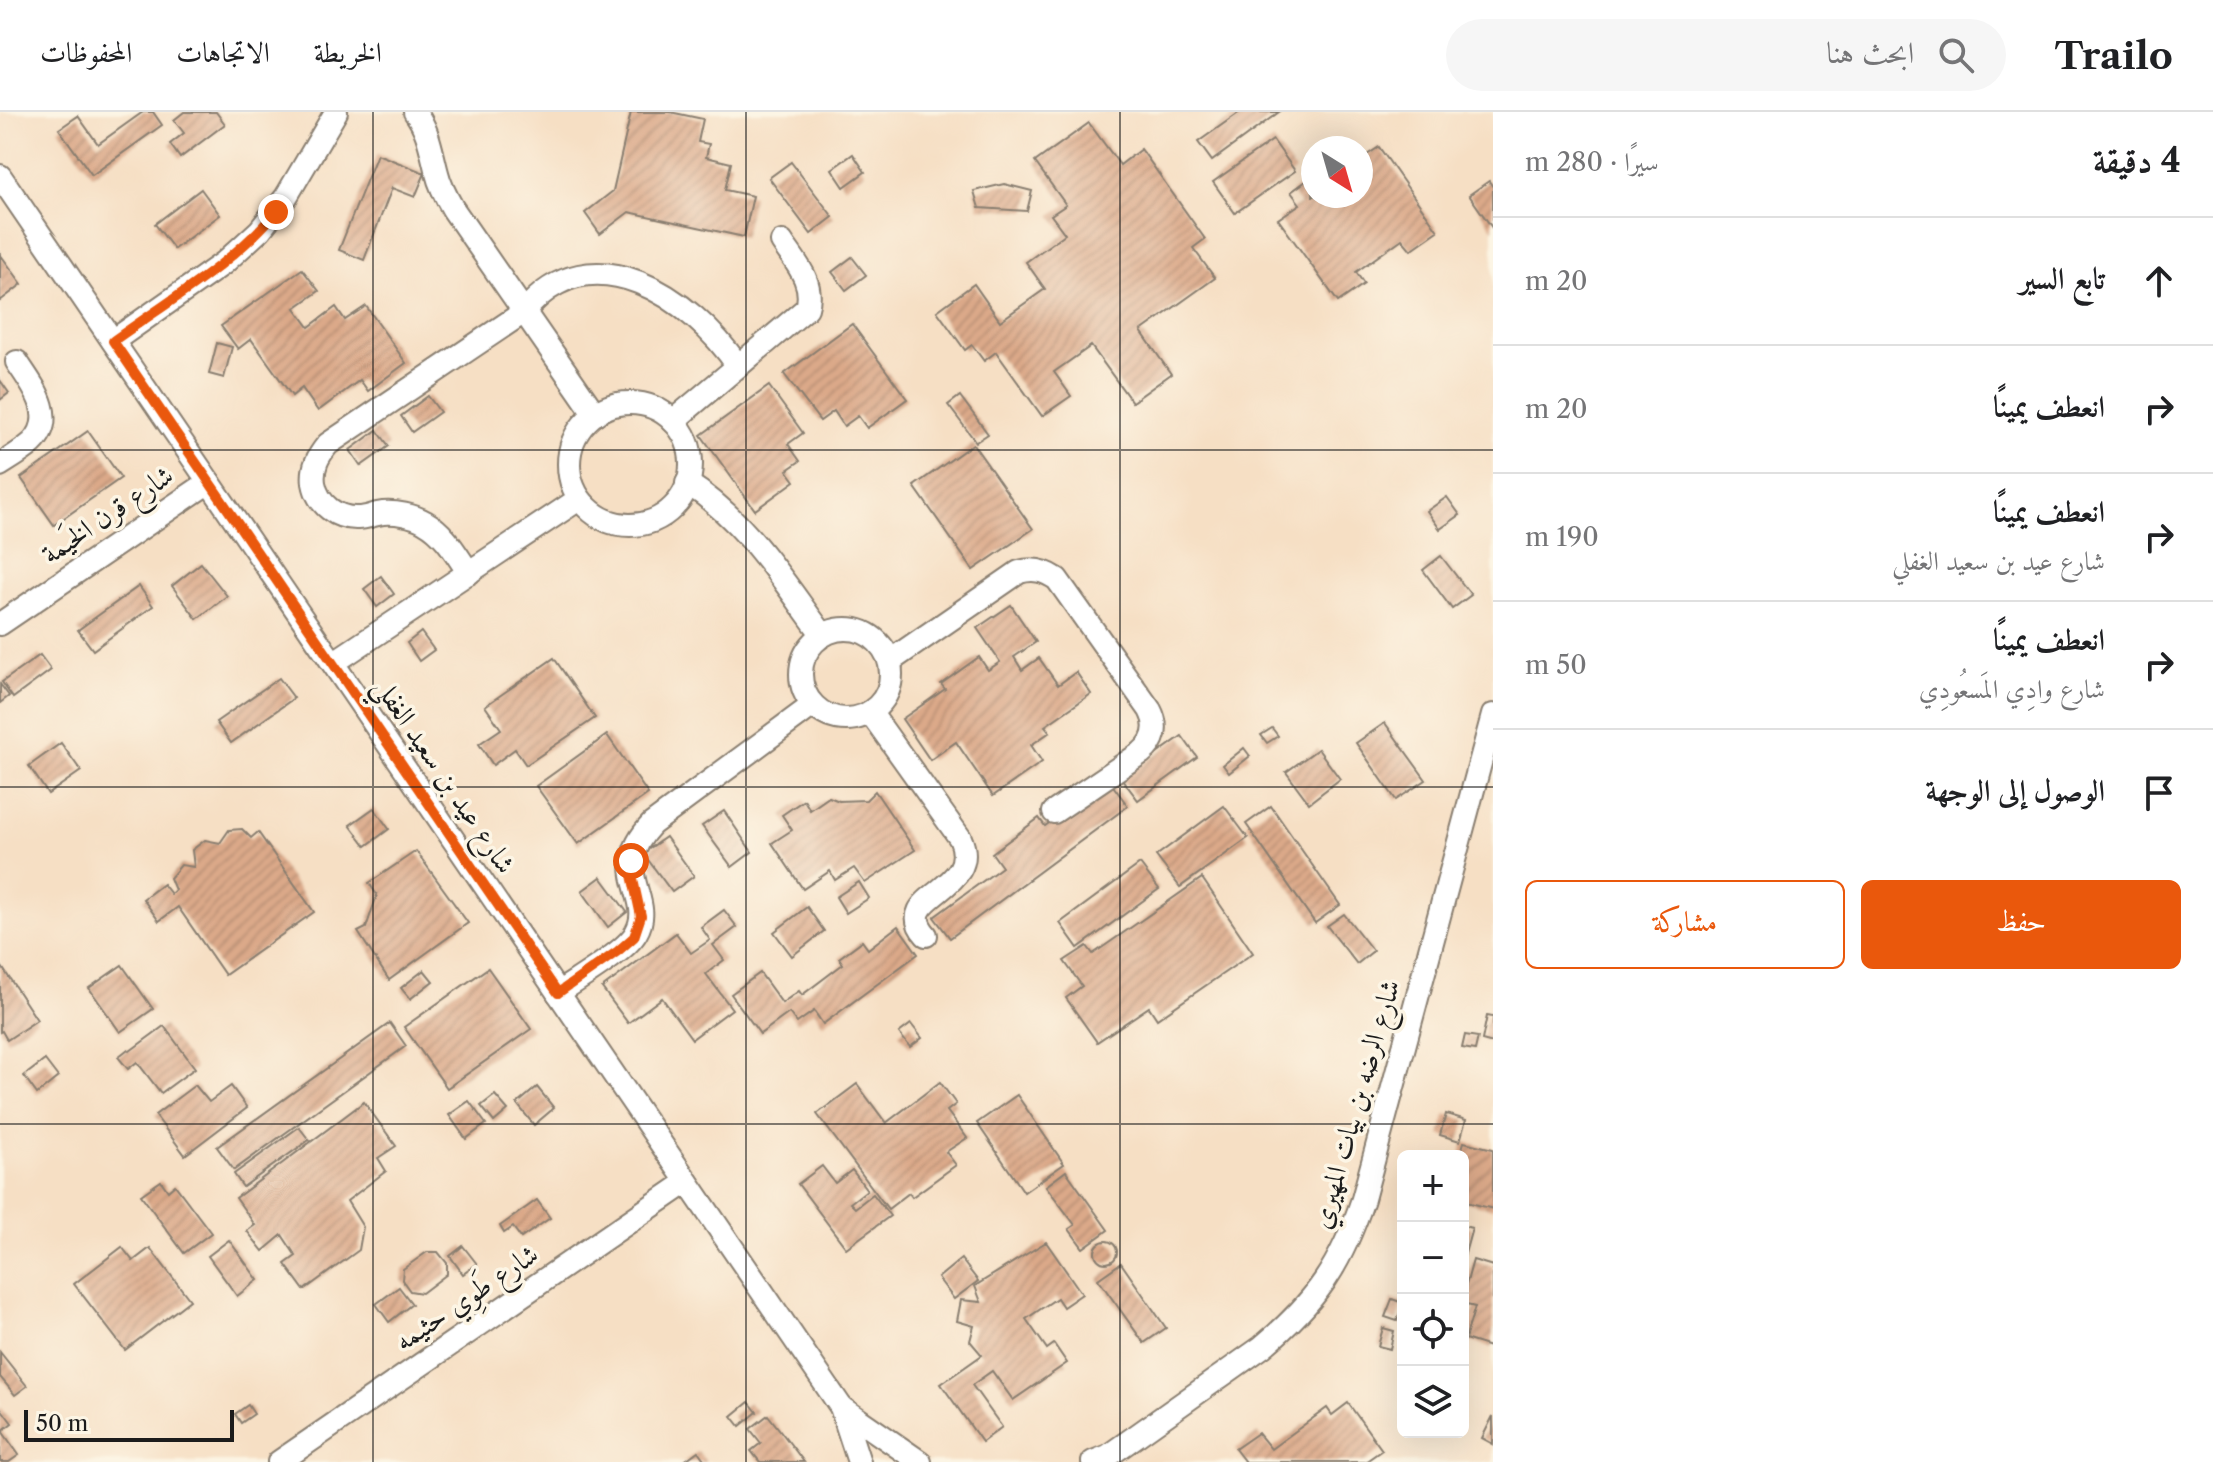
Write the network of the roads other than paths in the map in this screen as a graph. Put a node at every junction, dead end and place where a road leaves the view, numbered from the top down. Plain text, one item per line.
1 (336, 112) edge
2 (415, 112) edge
3 (0, 176) edge
4 (782, 242) dead end
5 (524, 312) junction
6 (113, 341) junction
7 (17, 362) dead end
8 (738, 366) junction
9 (595, 414) junction
10 (673, 421) junction
11 (0, 465) edge
12 (209, 482) junction
13 (687, 483) junction
14 (579, 499) junction
15 (469, 573) junction
16 (0, 624) edge
17 (823, 635) junction
18 (890, 661) junction
19 (333, 663) junction
20 (813, 705) junction
21 (870, 712) junction
22 (1493, 715) edge
23 (1054, 812) dead end
24 (926, 935) dead end
25 (558, 993) junction
26 (687, 1182) junction
27 (841, 1407) junction
28 (1102, 1460) edge
29 (279, 1462) edge
30 (859, 1462) edge
31 (920, 1462) edge

1 - 6 street
2 - 5 street
3 - 6 street, شارع عيد بن سعيد الغفلي
4 - 8 street
5 - 8 street
5 - 9 street
5 - 15 street
6 - 12 street, شارع عيد بن سعيد الغفلي
7 - 11 street
8 - 10 street
9 - 10 street
9 - 14 street
10 - 13 street
12 - 16 street, شارع قرن الخَيمة
12 - 19 street, شارع عيد بن سعيد الغفلي
13 - 14 street
13 - 17 street
14 - 15 street
15 - 19 street
17 - 18 street
17 - 20 street
18 - 21 street
18 - 23 street
19 - 25 street, شارع عيد بن سعيد الغفلي
20 - 21 street
20 - 25 street
21 - 24 street
22 - 28 street, شارع الرضه بن بيات المهيري
25 - 26 street, شارع عيد بن سعيد الغفلي
26 - 27 street, شارع عيد بن سعيد الغفلي
26 - 29 street, شارع طَوِي حثيمه
27 - 30 street, شارع عيد بن سعيد الغفلي
27 - 31 street, شارع عيد بن سعيد الغفلي

